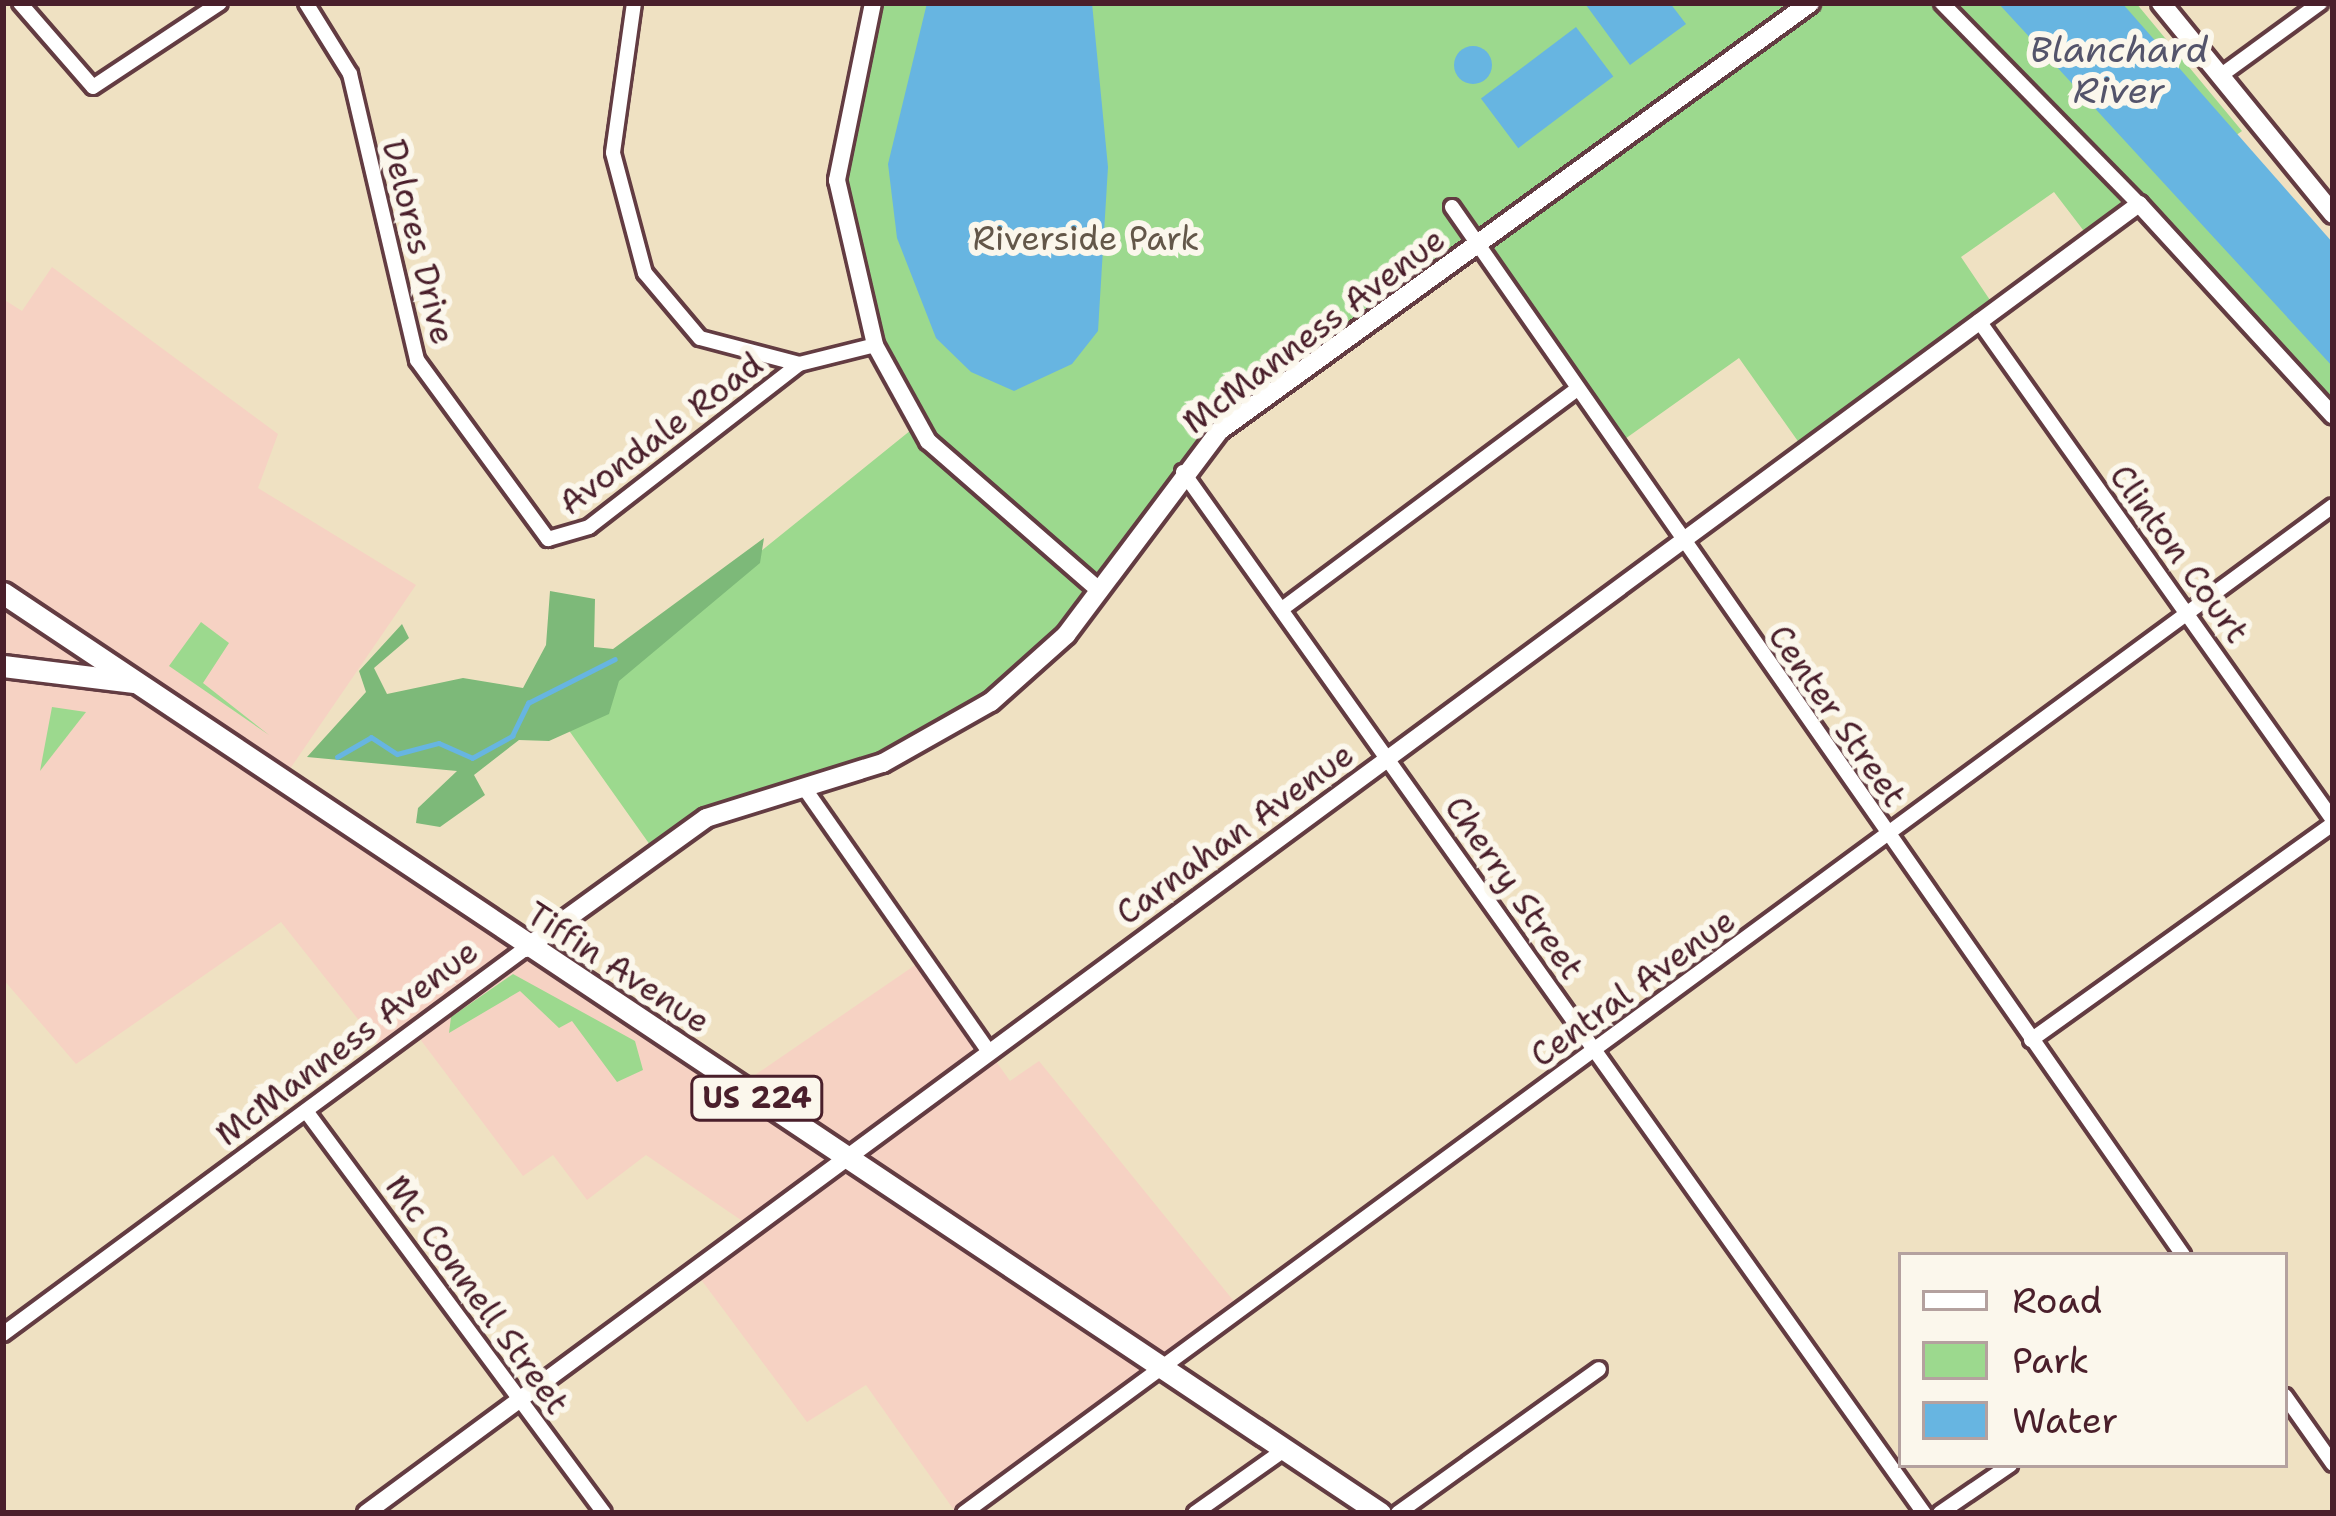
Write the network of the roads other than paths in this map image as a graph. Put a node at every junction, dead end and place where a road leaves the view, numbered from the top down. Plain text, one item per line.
1 (20, 3) edge
2 (220, 3) edge
3 (306, 3) edge
4 (634, 3) edge
5 (873, 3) edge
6 (1810, 3) edge
7 (1942, 3) edge
8 (2161, 3) edge
9 (2320, 3) edge
10 (2220, 76) junction
11 (2139, 204) junction
12 (1452, 207) dead end
13 (2333, 214) edge
14 (1472, 248) junction
15 (1978, 321) junction
16 (875, 345) junction
17 (800, 364) junction
18 (1575, 392) junction
19 (2333, 416) edge
20 (1184, 472) junction
21 (2333, 506) edge
22 (548, 539) joint
23 (1681, 540) junction
24 (1100, 591) junction
25 (3, 593) edge
26 (1282, 609) junction
27 (2187, 611) junction
28 (3, 666) edge
29 (134, 682) junction
30 (1389, 758) junction
31 (805, 789) junction
32 (2333, 822) edge
33 (1887, 835) junction
34 (526, 948) junction
35 (2031, 1040) junction
36 (1595, 1049) junction
37 (989, 1052) junction
38 (306, 1111) junction
39 (847, 1157) junction
40 (2181, 1252) edge
41 (3, 1334) edge
42 (1162, 1368) junction
43 (1599, 1369) dead end
44 (520, 1398) junction
45 (2288, 1400) edge
46 (1284, 1450) junction
47 (2333, 1464) edge
48 (2006, 1468) edge
49 (366, 1513) edge
50 (604, 1513) edge
51 (964, 1513) edge
52 (1196, 1513) edge
53 (1380, 1513) edge
54 (1398, 1513) edge
55 (1924, 1513) edge
56 (1940, 1513) edge

1 - 2 street
3 - 22 street, Delores Drive
4 - 17 street
5 - 16 street
6 - 14 main road, McManness Avenue
7 - 11 street
8 - 10 main road
9 - 10 street
10 - 13 main road
11 - 15 street, Carnahan Avenue
11 - 19 street
12 - 14 street, Center Street
14 - 18 street, Center Street
14 - 20 main road, McManness Avenue
15 - 23 street, Carnahan Avenue
15 - 27 street, Clinton Court
16 - 17 street, Avondale Road
16 - 24 street
17 - 22 street, Avondale Road
18 - 23 street, Center Street
18 - 26 street
20 - 24 main road, McManness Avenue
20 - 26 street, Cherry Street
21 - 27 street, Central Avenue
23 - 30 street, Carnahan Avenue
23 - 33 street, Center Street
24 - 31 main road, McManness Avenue
25 - 29 main road, Tiffin Avenue / US 224
26 - 30 street, Cherry Street
27 - 32 street, Clinton Court
27 - 33 street, Central Avenue
28 - 29 main road
29 - 34 main road, Tiffin Avenue / US 224
30 - 36 street, Cherry Street
30 - 37 street, Carnahan Avenue
31 - 34 main road, McManness Avenue
31 - 37 street
32 - 35 street
33 - 35 street, Center Street
33 - 36 street, Central Avenue
34 - 38 street, McManness Avenue
34 - 39 main road, Tiffin Avenue / US 224
35 - 40 street, Center Street
36 - 42 street, Central Avenue
36 - 55 street, Cherry Street
37 - 39 street, Carnahan Avenue
38 - 41 street, McManness Avenue
38 - 44 street, Mc Connell Street
39 - 42 main road, Tiffin Avenue / US 224
39 - 44 street, Carnahan Avenue
42 - 46 main road, Tiffin Avenue / US 224
42 - 51 street, Central Avenue
43 - 54 street
44 - 49 street, Carnahan Avenue
44 - 50 street, Mc Connell Street
45 - 47 street
46 - 52 street
46 - 53 main road, Tiffin Avenue / US 224
48 - 56 street

